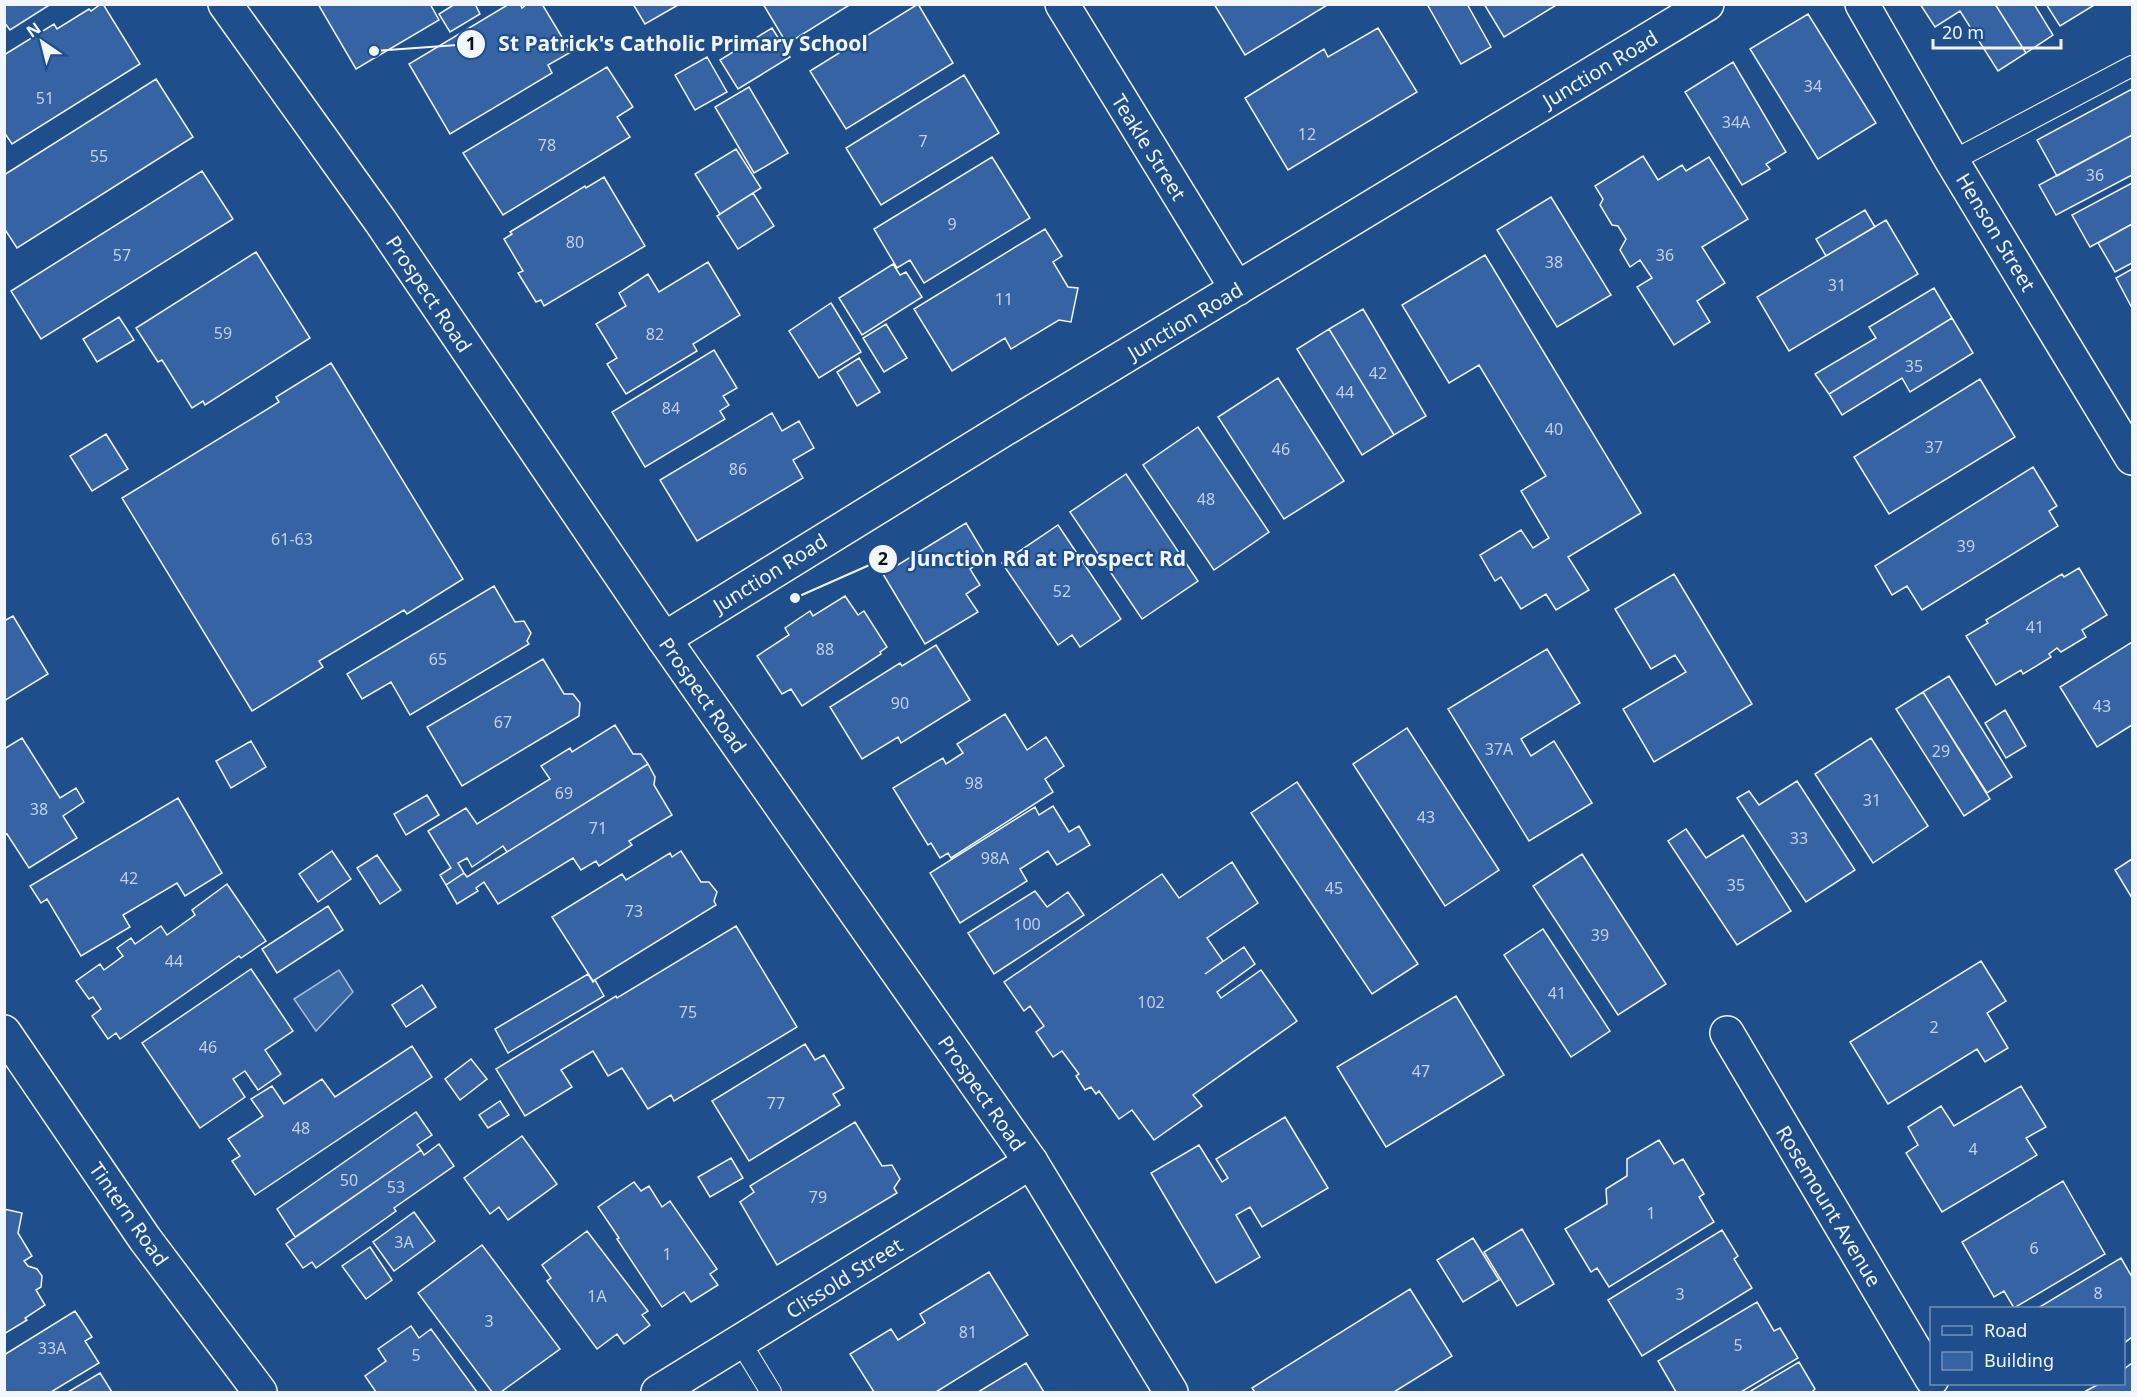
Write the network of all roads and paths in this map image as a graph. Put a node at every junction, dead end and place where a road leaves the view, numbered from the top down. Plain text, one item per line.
1 (225, 4) edge
2 (1062, 4) edge
3 (1707, 4) edge
4 (1862, 4) edge
5 (2133, 66) edge
6 (1952, 161) junction
7 (1237, 289) junction
8 (2133, 458) edge
9 (664, 639) junction
10 (4, 1032) edge
11 (1727, 1033) dead end
12 (1030, 1162) junction
13 (741, 1343) junction
14 (1930, 1376) edge
15 (260, 1392) edge
16 (658, 1392) edge
17 (771, 1392) edge
18 (1171, 1392) edge

1 - 9 street, Prospect Road
2 - 7 street, Teakle Street
3 - 7 street, Junction Road
4 - 6 street, Henson Street
5 - 6 lane
6 - 8 street, Henson Street
7 - 9 street, Junction Road
9 - 12 street, Prospect Road
10 - 15 street, Tintern Road
11 - 14 street, Rosemount Avenue
12 - 13 street, Clissold Street
12 - 18 street, Prospect Road
13 - 16 street, Clissold Street
13 - 17 lane

